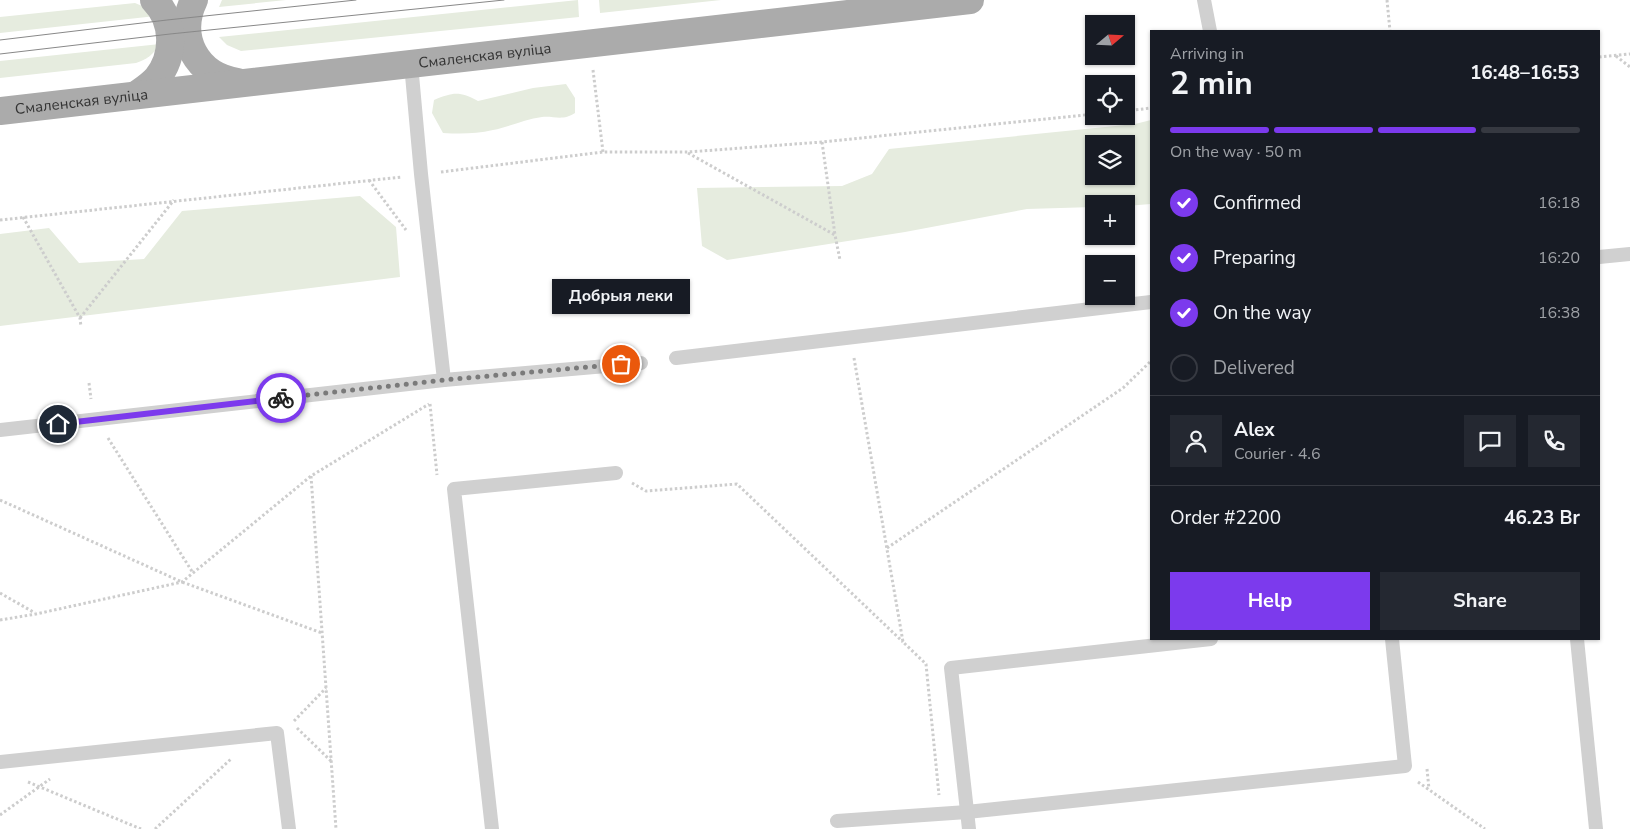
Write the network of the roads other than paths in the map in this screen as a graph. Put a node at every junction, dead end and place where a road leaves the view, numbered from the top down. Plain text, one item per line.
1 (154, 0) edge
2 (194, 0) edge
3 (970, 0) edge
4 (1204, 0) edge
5 (1210, 30) edge
6 (411, 64) junction
7 (242, 82) junction
8 (136, 95) junction
9 (0, 110) edge
10 (1630, 254) edge
11 (1600, 257) edge
12 (1150, 302) edge
13 (676, 358) dead end
14 (641, 362) dead end
15 (444, 380) junction
16 (0, 430) edge
17 (616, 473) road end
18 (1201, 640) edge
19 (1392, 640) edge
20 (1577, 640) edge
21 (0, 762) edge
22 (967, 812) junction
23 (837, 821) dead end
24 (289, 829) edge
25 (492, 829) edge
26 (969, 829) edge
27 (1596, 829) edge

1 - 8 main road
2 - 7 main road
3 - 6 main road, Смаленская вуліца
4 - 5 lane
6 - 7 main road, Смаленская вуліца
6 - 15 lane
7 - 8 main road, Смаленская вуліца
8 - 9 main road, Смаленская вуліца
10 - 11 lane
12 - 13 lane
14 - 15 lane
15 - 16 lane
17 - 25 lane
18 - 22 lane
19 - 22 lane
20 - 27 lane
21 - 24 lane
22 - 23 lane
22 - 26 lane

